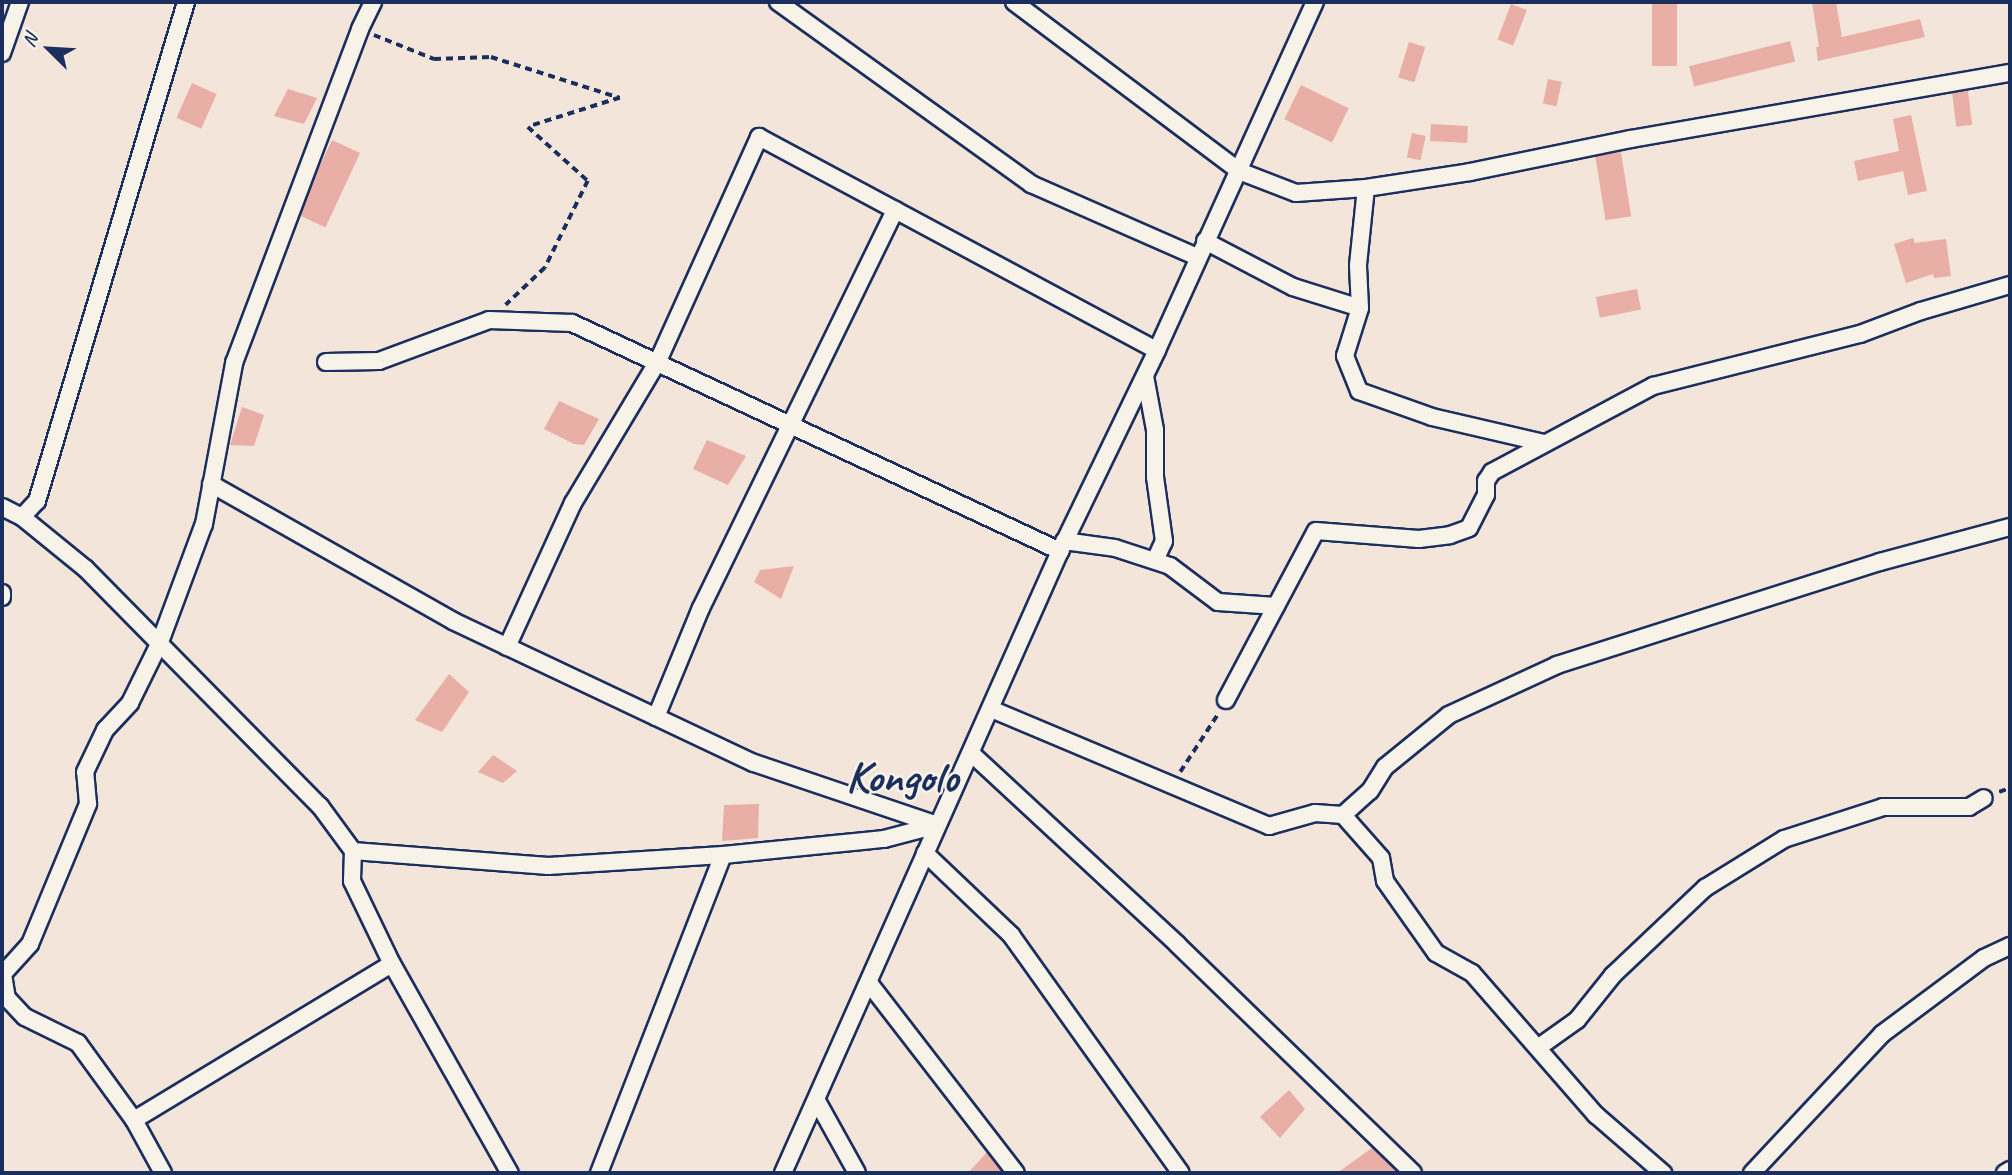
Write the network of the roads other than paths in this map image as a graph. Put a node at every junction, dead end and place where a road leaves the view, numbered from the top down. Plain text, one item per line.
1 (20, 2) edge
2 (186, 2) edge
3 (373, 2) edge
4 (778, 2) edge
5 (1014, 2) edge
6 (1315, 2) edge
7 (2, 53) edge
8 (2010, 73) edge
9 (1239, 171) junction
10 (1366, 188) junction
11 (895, 210) junction
12 (1205, 241) junction
13 (1197, 257) junction
14 (2010, 285) edge
15 (1360, 308) junction
16 (1157, 349) junction
17 (657, 361) junction
18 (326, 362) dead end
19 (1145, 376) junction
20 (790, 424) junction
21 (1544, 443) junction
22 (211, 484) junction
23 (2, 507) edge
24 (22, 517) junction
25 (2010, 527) edge
26 (1062, 546) junction
27 (1155, 560) junction
28 (1276, 606) junction
29 (160, 642) junction
30 (507, 647) junction
31 (1226, 700) road end
32 (991, 709) junction
33 (656, 717) junction
34 (972, 754) junction
35 (1984, 798) dead end
36 (1343, 815) junction
37 (937, 825) junction
38 (353, 851) junction
39 (925, 853) junction
40 (723, 855) junction
41 (2010, 946) edge
42 (392, 964) junction
43 (2, 974) edge
44 (869, 983) junction
45 (1539, 1046) junction
46 (817, 1101) junction
47 (134, 1120) junction
48 (2010, 1170) edge
49 (163, 1173) edge
50 (510, 1173) edge
51 (599, 1173) edge
52 (783, 1173) edge
53 (857, 1173) edge
54 (1016, 1173) edge
55 (1181, 1173) edge
56 (1413, 1173) edge
57 (1663, 1173) edge
58 (1752, 1173) edge
59 (2005, 1173) edge

1 - 7 street
2 - 24 street
3 - 22 street
4 - 13 street
5 - 9 street
6 - 9 street
8 - 10 street
9 - 10 street
9 - 12 street
10 - 15 street
11 - 16 street
11 - 17 street
11 - 20 street
12 - 13 street
12 - 15 street
13 - 16 street
14 - 21 street
15 - 21 street
16 - 19 street
17 - 18 street
17 - 20 street
17 - 30 street
19 - 26 street
19 - 27 street
20 - 26 street
20 - 33 street
21 - 28 street
22 - 29 street
22 - 30 street
23 - 24 street
24 - 29 street
25 - 36 street
26 - 27 street
26 - 32 street
27 - 28 street
28 - 31 street
29 - 38 street
29 - 43 street
30 - 33 street
32 - 34 street
32 - 36 street
33 - 37 street
34 - 37 street
34 - 56 street
35 - 45 street
36 - 45 street
37 - 39 street
37 - 40 street
38 - 40 street
38 - 42 street
39 - 44 street
39 - 55 street
40 - 51 street
41 - 58 street
42 - 47 street
42 - 50 street
43 - 47 street
44 - 46 street
44 - 54 street
45 - 57 street
46 - 52 street
46 - 53 street
47 - 49 street
48 - 59 street

